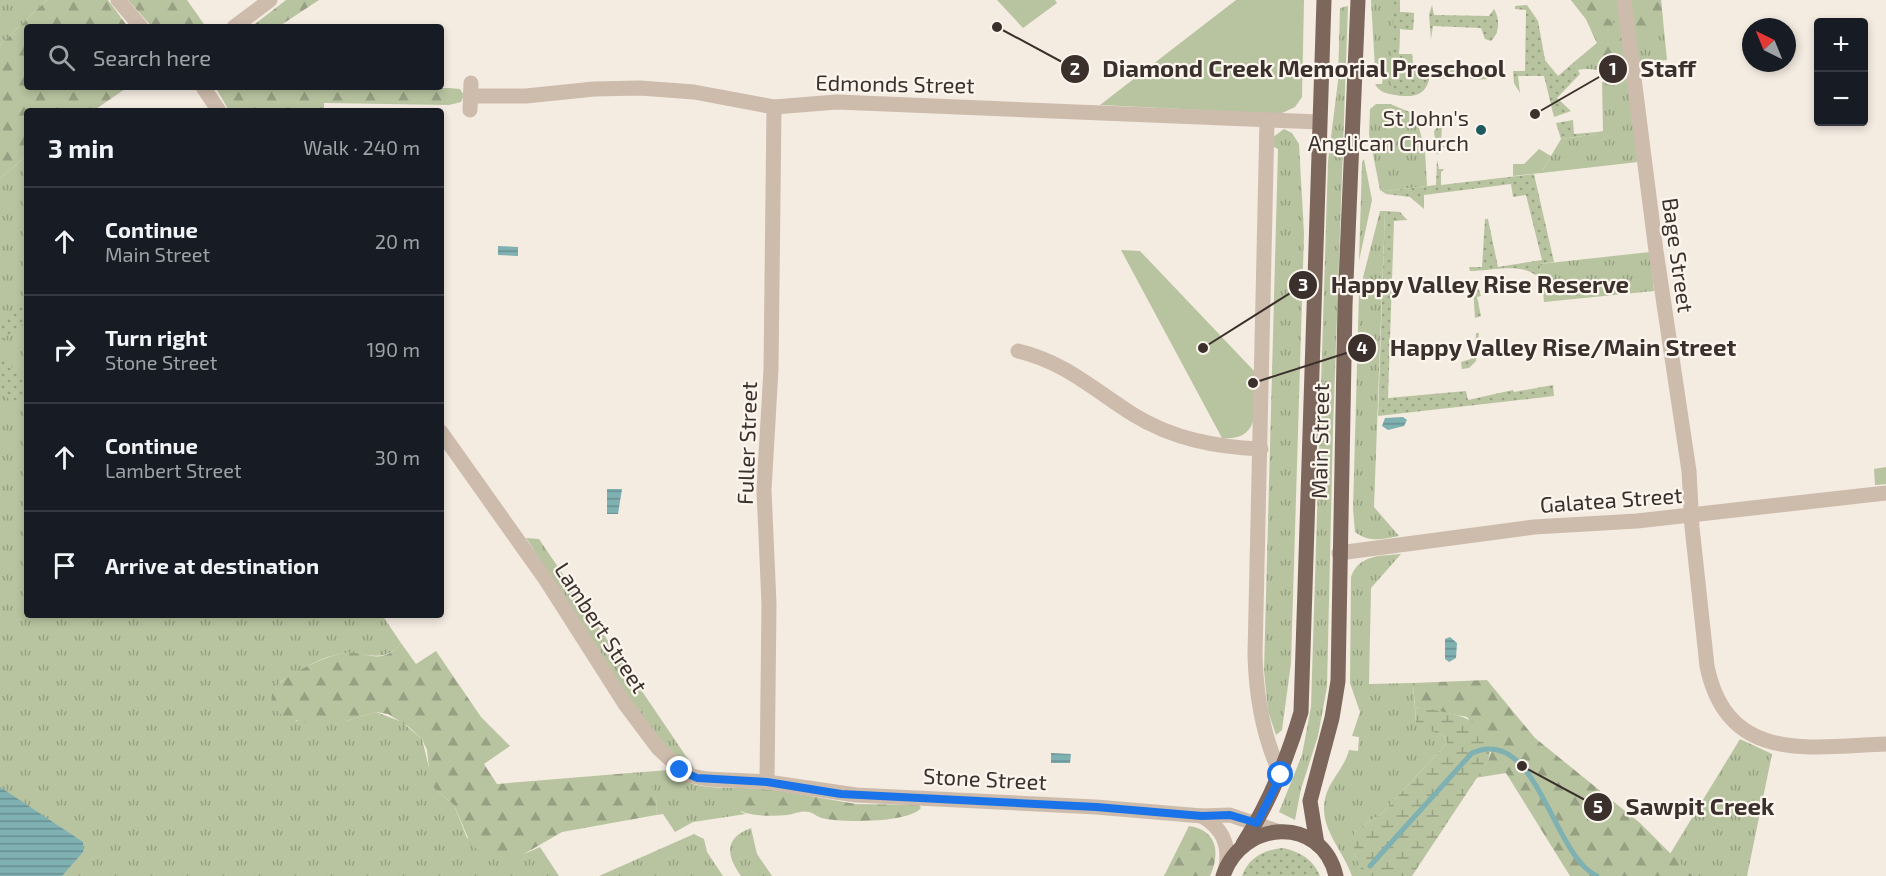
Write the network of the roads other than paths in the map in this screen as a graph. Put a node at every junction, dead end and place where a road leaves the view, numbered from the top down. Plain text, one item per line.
1 (118, 0) edge
2 (270, 0) edge
3 (1324, 0) edge
4 (1358, 0) edge
5 (1624, 0) edge
6 (138, 24) edge
7 (238, 24) edge
8 (205, 90) edge
9 (470, 96) dead end
10 (774, 106) junction
11 (217, 108) edge
12 (1267, 121) junction
13 (1319, 122) junction
14 (1018, 351) dead end
15 (444, 436) edge
16 (1262, 449) junction
17 (1886, 493) edge
18 (1693, 516) junction
19 (1339, 553) junction
20 (1886, 744) edge
21 (1281, 775) junction
22 (767, 782) junction
23 (1202, 816) junction
24 (1257, 823) junction
25 (1277, 831) junction
26 (1247, 842) junction
27 (1317, 844) junction
28 (1225, 872) edge
29 (1336, 876) edge

1 - 6 street
2 - 7 street
3 - 13 main road, Main Street
4 - 19 main road, Main Street
5 - 18 street, Bage Street
8 - 11 street
9 - 10 street, Edmonds Street
10 - 12 street, Edmonds Street
10 - 22 street, Fuller Street
12 - 13 street, Edmonds Street
12 - 16 street
13 - 21 main road, Main Street
14 - 16 street
15 - 22 street, Lambert Street
16 - 21 street
17 - 18 street, Galatea Street
18 - 19 street, Galatea Street
18 - 20 street, Bage Street
19 - 27 main road, Main Street
21 - 24 main road, Main Street
22 - 23 street, Stone Street
23 - 24 street, Stone Street
23 - 28 street
24 - 25 street, Stone Street
24 - 26 main road, Main Street
25 - 26 main road
25 - 27 main road
26 - 28 main road, Main Street
27 - 29 main road

